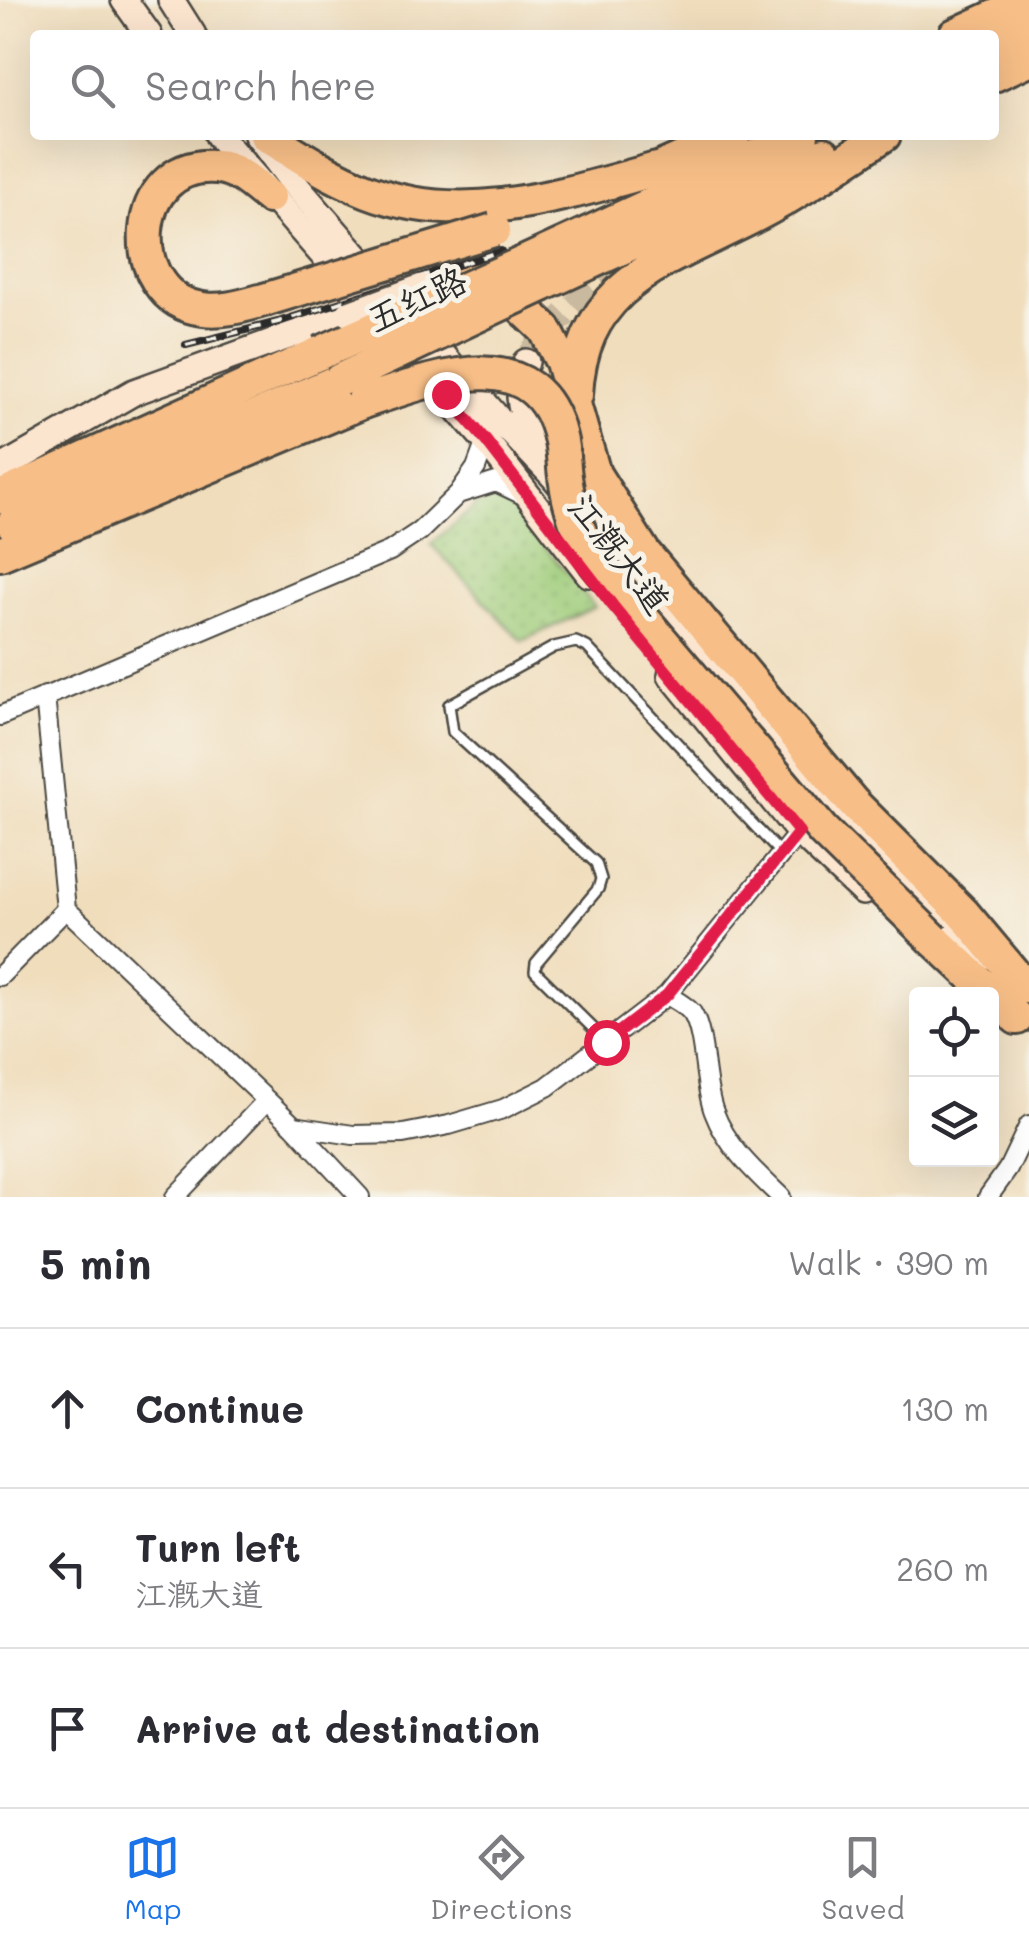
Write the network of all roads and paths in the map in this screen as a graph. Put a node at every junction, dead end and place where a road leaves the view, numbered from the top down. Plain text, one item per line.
1 (124, 0) edge
2 (171, 0) edge
3 (1029, 2) edge
4 (145, 30) edge
5 (190, 30) edge
6 (966, 30) edge
7 (1029, 30) edge
8 (999, 44) edge
9 (1029, 59) edge
10 (999, 73) edge
11 (222, 140) edge
12 (262, 140) edge
13 (274, 140) edge
14 (723, 140) edge
15 (790, 140) edge
16 (851, 140) edge
17 (876, 140) edge
18 (664, 167) junction
19 (269, 197) junction
20 (517, 257) junction
21 (435, 282) junction
22 (526, 362) tunnel mouth
23 (352, 391) junction
24 (579, 430) junction
25 (486, 441) junction
26 (0, 469) edge
27 (548, 470) junction
28 (458, 494) junction
29 (0, 497) edge
30 (536, 505) junction
31 (2, 546) edge
32 (45, 696) junction
33 (0, 716) edge
34 (799, 832) junction
35 (781, 854) junction
36 (66, 909) junction
37 (0, 976) edge
38 (975, 987) edge
39 (667, 995) junction
40 (1018, 1005) edge
41 (606, 1042) junction
42 (267, 1100) junction
43 (1029, 1125) edge
44 (294, 1126) junction
45 (175, 1197) edge
46 (360, 1197) edge
47 (781, 1197) edge
48 (988, 1197) edge

1 - 4 main road
2 - 5 main road
3 - 6 highway
7 - 8 highway
9 - 10 highway
11 - 19 main road, 江溉大道
12 - 27 main road, 江溉大道
13 - 18 highway
14 - 18 highway
15 - 20 highway, 五红路
16 - 20 highway, 五红路
17 - 24 highway
18 - 20 highway
19 - 20 highway, bridge
19 - 25 main road, 江溉大道
20 - 21 main road
20 - 23 highway, 五红路, bridge
20 - 29 highway, 五红路, bridge
21 - 24 highway
21 - 26 main road, bridge
22 - 27 main road
23 - 31 highway, 五红路
23 - 40 highway, bridge
24 - 40 highway
25 - 28 street
25 - 30 main road, 江溉大道
27 - 40 main road, 江溉大道
28 - 30 street
28 - 32 street
30 - 34 main road, 江溉大道
32 - 33 street
32 - 36 street
34 - 35 street
34 - 38 main road, 江溉大道
35 - 39 street
35 - 41 lane
36 - 37 street
36 - 42 street
39 - 41 street
39 - 47 street
41 - 44 street
42 - 44 street
42 - 45 street
43 - 48 street
44 - 46 street

